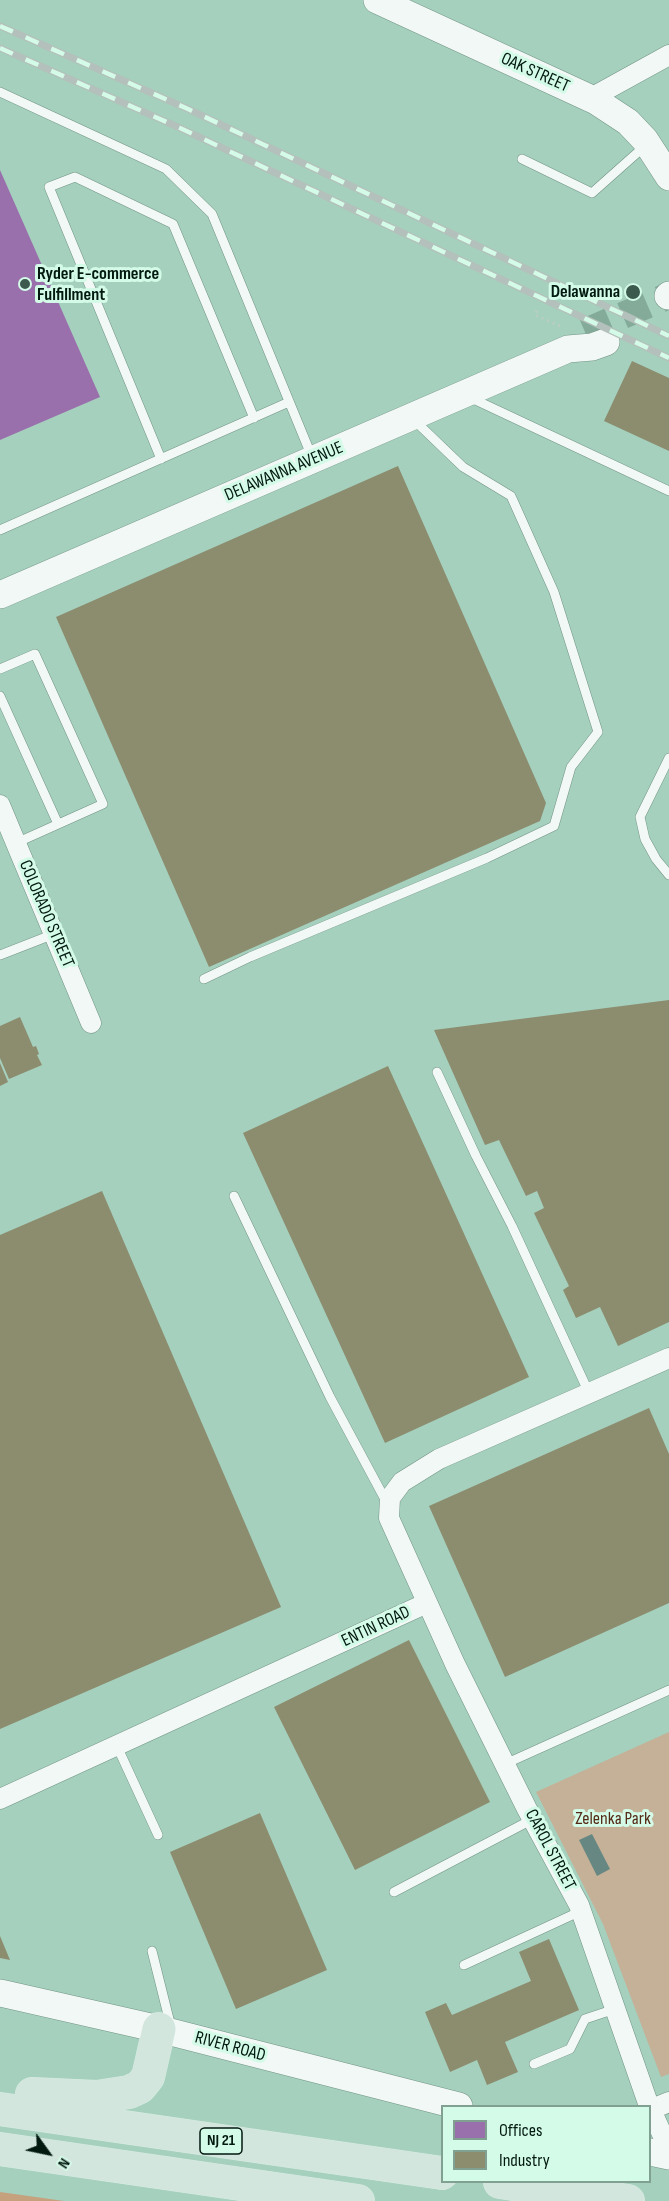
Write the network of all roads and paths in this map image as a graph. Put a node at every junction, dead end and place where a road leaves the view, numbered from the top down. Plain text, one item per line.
1 (377, 0) edge
2 (669, 55) edge
3 (0, 92) edge
4 (591, 98) junction
5 (647, 144) junction
6 (522, 159) dead end
7 (669, 177) edge
8 (537, 311) dead end
9 (582, 338) joint
10 (464, 394) junction
11 (289, 402) junction
12 (411, 417) junction
13 (254, 418) junction
14 (160, 459) junction
15 (313, 460) junction
16 (669, 491) edge
17 (0, 531) edge
18 (0, 595) edge
19 (0, 669) edge
20 (0, 696) edge
21 (669, 758) edge
22 (0, 805) edge
23 (58, 824) junction
24 (16, 843) junction
25 (669, 875) edge
26 (54, 934) junction
27 (0, 955) edge
28 (204, 979) dead end
29 (91, 1023) dead end
30 (436, 1071) dead end
31 (234, 1197) dead end
32 (669, 1358) edge
33 (589, 1393) junction
34 (389, 1508) junction
35 (427, 1603) junction
36 (669, 1690) edge
37 (116, 1744) junction
38 (505, 1764) junction
39 (0, 1798) edge
40 (533, 1819) junction
41 (158, 1835) dead end
42 (394, 1892) dead end
43 (581, 1911) junction
44 (152, 1951) dead end
45 (464, 1965) dead end
46 (0, 1993) edge
47 (615, 2009) junction
48 (166, 2030) junction
49 (534, 2064) dead end
50 (0, 2089) edge
51 (669, 2102) edge
52 (455, 2105) edge
53 (649, 2105) edge
54 (0, 2109) edge
55 (651, 2109) edge
56 (651, 2111) edge
57 (0, 2149) edge
58 (669, 2149) edge
59 (651, 2152) edge
60 (669, 2156) edge
61 (441, 2173) edge
62 (513, 2183) edge
63 (357, 2201) edge
64 (628, 2201) edge

1 - 4 street, OAK STREET
2 - 4 street
3 - 11 lane
4 - 5 street, OAK STREET
5 - 6 lane
5 - 7 street, OAK STREET
8 - 9 path
9 - 10 street, DELAWANNA AVENUE
10 - 12 street, DELAWANNA AVENUE
10 - 16 lane
11 - 13 lane
11 - 15 lane
12 - 15 street, DELAWANNA AVENUE
12 - 28 lane
13 - 14 lane
13 - 14 lane
14 - 17 lane
15 - 18 street, DELAWANNA AVENUE
19 - 23 lane
20 - 23 lane
21 - 25 lane
22 - 24 street, COLORADO STREET
23 - 24 lane
24 - 26 street, COLORADO STREET
26 - 27 lane
26 - 29 street, COLORADO STREET
30 - 33 lane
31 - 34 lane
32 - 33 street
33 - 34 street
34 - 35 street, ENTIN ROAD
35 - 37 street, ENTIN ROAD
35 - 38 street, CAROL STREET
36 - 38 lane
37 - 39 street, ENTIN ROAD
37 - 41 lane
38 - 40 street, CAROL STREET
40 - 42 lane
40 - 43 street, CAROL STREET
43 - 45 lane
43 - 47 street, CAROL STREET
44 - 48 lane
46 - 48 street, RIVER ROAD
47 - 49 lane
47 - 53 street, CAROL STREET
48 - 50 highway
48 - 52 street, RIVER ROAD
51 - 55 street
54 - 61 highway, NJ 21
56 - 58 street, CAROL STREET
57 - 63 highway, NJ 21
59 - 60 street
62 - 64 highway

